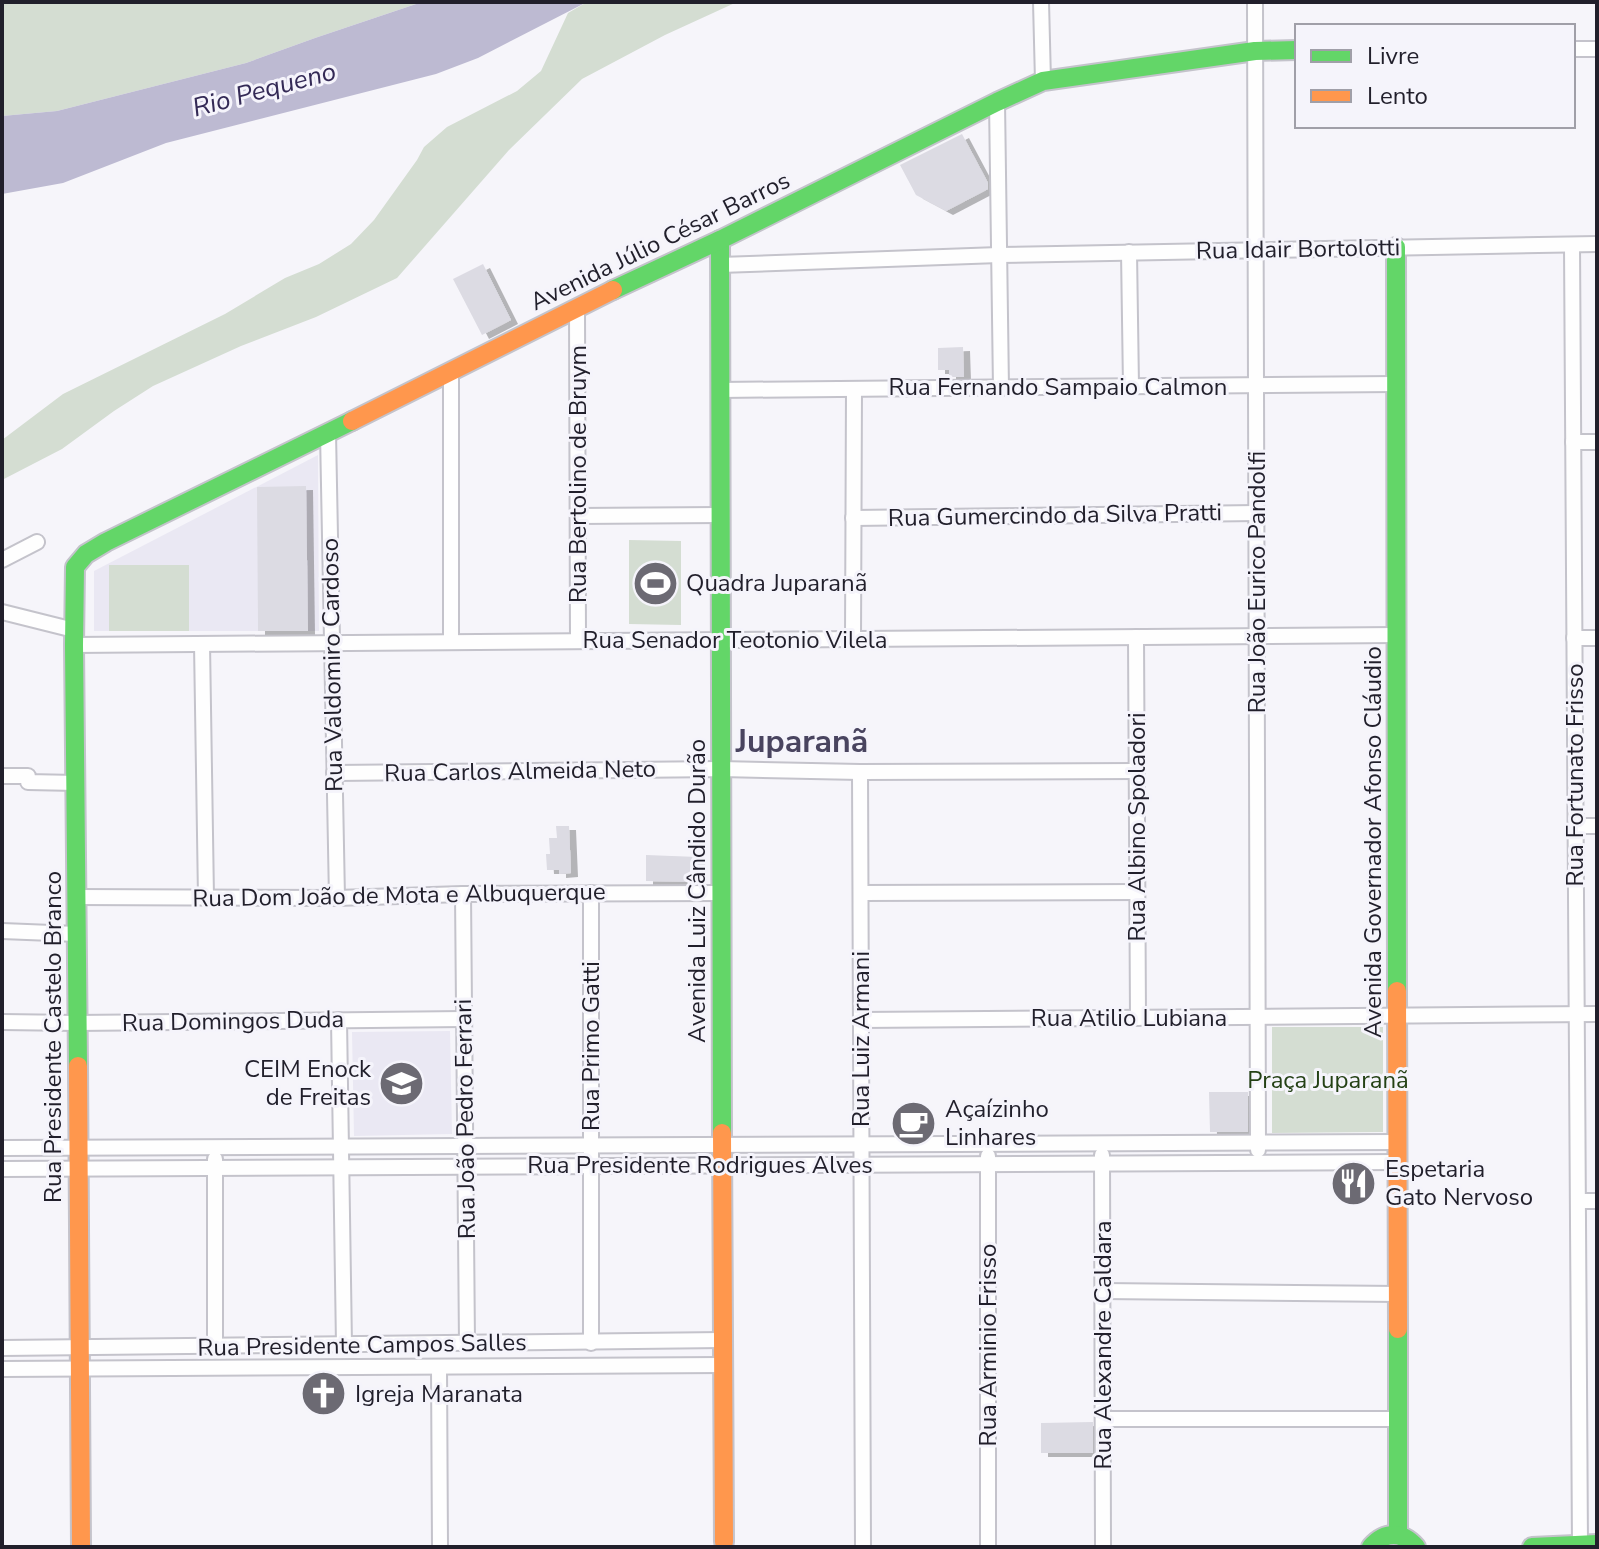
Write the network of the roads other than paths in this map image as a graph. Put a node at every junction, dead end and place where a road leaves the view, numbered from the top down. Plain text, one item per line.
1 (1041, 2) edge
2 (1255, 2) edge
3 (1575, 49) edge
4 (1597, 49) edge
5 (1295, 50) edge
6 (1255, 51) junction
7 (1043, 81) junction
8 (997, 102) junction
9 (720, 240) junction
10 (1597, 244) edge
11 (1572, 245) junction
12 (1396, 247) junction
13 (1256, 249) junction
14 (1129, 252) junction
15 (999, 255) junction
16 (720, 265) junction
17 (577, 307) junction
18 (451, 371) junction
19 (1396, 384) junction
20 (1256, 385) junction
21 (1131, 386) junction
22 (1001, 388) junction
23 (854, 389) junction
24 (720, 390) junction
25 (328, 433) junction
26 (1573, 442) junction
27 (1597, 442) edge
28 (1257, 513) junction
29 (720, 515) junction
30 (578, 516) junction
31 (853, 518) junction
32 (37, 542) dead end
33 (106, 542) joint
34 (2, 560) edge
35 (2, 612) edge
36 (1397, 635) junction
37 (1257, 636) junction
38 (74, 637) junction
39 (1136, 637) junction
40 (1574, 638) junction
41 (1597, 638) edge
42 (853, 639) junction
43 (721, 640) junction
44 (578, 641) junction
45 (451, 642) junction
46 (332, 643) junction
47 (202, 644) junction
48 (721, 769) junction
49 (1137, 771) junction
50 (860, 772) junction
51 (334, 773) junction
52 (2, 776) edge
53 (76, 783) junction
54 (1576, 826) junction
55 (1597, 826) edge
56 (1138, 892) junction
57 (591, 893) junction
58 (721, 893) junction
59 (861, 893) junction
60 (463, 894) junction
61 (77, 897) junction
62 (206, 897) junction
63 (337, 898) junction
64 (2, 931) edge
65 (77, 934) junction
66 (1577, 1014) junction
67 (1597, 1014) edge
68 (1397, 1016) junction
69 (1258, 1017) junction
70 (1138, 1018) junction
71 (464, 1019) junction
72 (339, 1020) junction
73 (861, 1020) junction
74 (2, 1022) edge
75 (76, 1023) junction
76 (1258, 1142) junction
77 (1397, 1142) junction
78 (988, 1143) junction
79 (1103, 1143) junction
80 (862, 1144) junction
81 (591, 1145) junction
82 (721, 1145) junction
83 (341, 1146) junction
84 (465, 1146) junction
85 (215, 1147) junction
86 (2, 1148) edge
87 (78, 1148) junction
88 (1398, 1162) junction
89 (1258, 1163) junction
90 (988, 1164) junction
91 (1102, 1164) junction
92 (722, 1165) junction
93 (861, 1165) junction
94 (465, 1166) junction
95 (591, 1166) junction
96 (341, 1167) junction
97 (78, 1168) junction
98 (215, 1168) junction
99 (2, 1169) edge
100 (1578, 1201) junction
101 (1597, 1201) edge
102 (1103, 1291) junction
103 (1398, 1294) junction
104 (722, 1340) junction
105 (591, 1343) junction
106 (467, 1344) junction
107 (344, 1345) junction
108 (215, 1347) junction
109 (2, 1348) edge
110 (79, 1348) junction
111 (722, 1365) junction
112 (439, 1367) junction
113 (2, 1369) edge
114 (79, 1369) junction
115 (1104, 1419) junction
116 (1398, 1419) junction
117 (1398, 1533) junction
118 (723, 1545) edge
119 (1588, 1545) edge
120 (81, 1547) edge
121 (440, 1547) edge
122 (863, 1547) edge
123 (988, 1547) edge
124 (1103, 1547) edge
125 (1371, 1547) edge
126 (1416, 1547) edge
127 (1532, 1547) edge

1 - 7 street
2 - 6 street, Rua João Eurico Pandolfi
3 - 4 street
5 - 6 street, Avenida Júlio César Barros
6 - 7 street, Avenida Júlio César Barros
6 - 13 street, Rua João Eurico Pandolfi
7 - 8 street, Avenida Júlio César Barros
8 - 9 street, Avenida Júlio César Barros
8 - 15 street
9 - 16 street, Avenida Luiz Cândido Durão
9 - 17 street, Avenida Júlio César Barros
10 - 11 street, Rua Idair Bortolotti
11 - 12 street, Rua Idair Bortolotti
11 - 26 street, Rua Fortunato Frisso
12 - 13 street, Rua Idair Bortolotti
12 - 19 street, Avenida Governador Afonso Cláudio
13 - 14 street, Rua Idair Bortolotti
13 - 20 street, Rua João Eurico Pandolfi
14 - 15 street, Rua Idair Bortolotti
14 - 21 street
15 - 16 street, Rua Idair Bortolotti
15 - 22 street
16 - 24 street, Avenida Luiz Cândido Durão
17 - 18 street, Avenida Júlio César Barros
17 - 30 street, Rua Bertolino de Bruym
18 - 25 street, Avenida Júlio César Barros
18 - 45 street
19 - 20 street, Rua Fernando Sampaio Calmon
19 - 36 street, Avenida Governador Afonso Cláudio
20 - 21 street, Rua Fernando Sampaio Calmon
20 - 28 street, Rua João Eurico Pandolfi
21 - 22 street, Rua Fernando Sampaio Calmon
22 - 23 street, Rua Fernando Sampaio Calmon
23 - 24 street, Rua Fernando Sampaio Calmon
23 - 31 street
24 - 29 street, Avenida Luiz Cândido Durão
25 - 33 street, Avenida Júlio César Barros
25 - 46 street, Rua Valdomiro Cardoso
26 - 27 street
26 - 40 street, Rua Fortunato Frisso
28 - 31 street, Rua Gumercindo da Silva Pratti
28 - 37 street, Rua João Eurico Pandolfi
29 - 30 street
29 - 43 street, Avenida Luiz Cândido Durão
30 - 44 street, Rua Bertolino de Bruym
31 - 42 street
32 - 34 street
33 - 38 street, Rua Presidente Castelo Branco
35 - 38 street, Rua Senador Teotonio Vilela
36 - 37 street, Rua Senador Teotonio Vilela
36 - 68 street, Avenida Governador Afonso Cláudio
37 - 39 street, Rua Senador Teotonio Vilela
37 - 69 street, Rua João Eurico Pandolfi
38 - 47 street, Rua Senador Teotonio Vilela
38 - 53 street, Rua Presidente Castelo Branco
39 - 42 street, Rua Senador Teotonio Vilela
39 - 49 street, Rua Albino Spoladori
40 - 41 street
40 - 54 street, Rua Fortunato Frisso
42 - 43 street, Rua Senador Teotonio Vilela
43 - 44 street, Rua Senador Teotonio Vilela
43 - 48 street, Avenida Luiz Cândido Durão
44 - 45 street, Rua Senador Teotonio Vilela
45 - 46 street, Rua Senador Teotonio Vilela
46 - 47 street, Rua Senador Teotonio Vilela
46 - 51 street, Rua Valdomiro Cardoso
47 - 62 street
48 - 50 street, Rua Carlos Almeida Neto
48 - 51 street, Rua Carlos Almeida Neto
48 - 58 street, Avenida Luiz Cândido Durão
49 - 50 street, Rua Carlos Almeida Neto
49 - 56 street, Rua Albino Spoladori
50 - 59 street, Rua Luiz Armani
51 - 63 street, Rua Valdomiro Cardoso
52 - 53 street
53 - 61 street, Rua Presidente Castelo Branco
54 - 55 street
54 - 66 street, Rua Fortunato Frisso
56 - 59 street
56 - 70 street, Rua Albino Spoladori
57 - 58 street, Rua Dom João de Mota e Albuquerque
57 - 60 street, Rua Dom João de Mota e Albuquerque
57 - 81 street, Rua Primo Gatti
58 - 82 street, Avenida Luiz Cândido Durão
59 - 73 street, Rua Luiz Armani
60 - 63 street, Rua Dom João de Mota e Albuquerque
60 - 71 street, Rua João Pedro Ferrari
61 - 62 street, Rua Dom João de Mota e Albuquerque
61 - 65 street, Rua Presidente Castelo Branco
62 - 63 street, Rua Dom João de Mota e Albuquerque
64 - 65 street
65 - 75 street, Rua Presidente Castelo Branco
66 - 67 street, Rua Atilio Lubiana
66 - 68 street, Rua Atilio Lubiana
66 - 100 street, Rua Fortunato Frisso
68 - 69 street, Rua Atilio Lubiana
68 - 77 street, Avenida Governador Afonso Cláudio
69 - 70 street, Rua Atilio Lubiana
69 - 76 street, Rua João Eurico Pandolfi
70 - 73 street, Rua Atilio Lubiana
71 - 72 street, Rua Domingos Duda
71 - 84 street, Rua João Pedro Ferrari
72 - 75 street, Rua Domingos Duda
72 - 83 street
73 - 80 street, Rua Luiz Armani
74 - 75 street, Rua Domingos Duda
75 - 87 street, Rua Presidente Castelo Branco
76 - 77 street, Rua Presidente Rodrigues Alves
76 - 79 street, Rua Presidente Rodrigues Alves
76 - 89 street, Rua João Eurico Pandolfi
77 - 88 street, Avenida Governador Afonso Cláudio
78 - 79 street, Rua Presidente Rodrigues Alves
78 - 80 street, Rua Presidente Rodrigues Alves
78 - 90 street, Rua Arminio Frisso
79 - 91 street, Rua Alexandre Caldara
80 - 82 street, Rua Presidente Rodrigues Alves
80 - 93 street, Rua Luiz Armani
81 - 82 street, Rua Presidente Rodrigues Alves
81 - 84 street, Rua Presidente Rodrigues Alves
81 - 95 street, Rua Primo Gatti
82 - 92 street, Avenida Luiz Cândido Durão
83 - 84 street, Rua Presidente Rodrigues Alves
83 - 85 street, Rua Presidente Rodrigues Alves
83 - 96 street
84 - 94 street, Rua João Pedro Ferrari
85 - 87 street, Rua Presidente Rodrigues Alves
85 - 98 street
86 - 87 street, Rua Presidente Rodrigues Alves
87 - 97 street, Rua Presidente Castelo Branco
88 - 89 street, Rua Presidente Rodrigues Alves
88 - 103 street, Avenida Governador Afonso Cláudio
89 - 91 street, Rua Presidente Rodrigues Alves
90 - 91 street, Rua Presidente Rodrigues Alves
90 - 93 street, Rua Presidente Rodrigues Alves
90 - 123 street, Rua Arminio Frisso
91 - 102 street, Rua Alexandre Caldara
92 - 93 street, Rua Presidente Rodrigues Alves
92 - 95 street, Rua Presidente Rodrigues Alves
92 - 104 street, Avenida Luiz Cândido Durão
93 - 122 street, Rua Luiz Armani
94 - 95 street, Rua Presidente Rodrigues Alves
94 - 96 street, Rua Presidente Rodrigues Alves
94 - 106 street, Rua João Pedro Ferrari
95 - 105 street, Rua Primo Gatti
96 - 98 street, Rua Presidente Rodrigues Alves
96 - 107 street
97 - 98 street, Rua Presidente Rodrigues Alves
97 - 99 street, Rua Presidente Rodrigues Alves
97 - 110 street, Rua Presidente Castelo Branco
98 - 108 street
100 - 101 street
100 - 119 street, Rua Fortunato Frisso
102 - 103 street
102 - 115 street, Rua Alexandre Caldara
103 - 116 street, Avenida Governador Afonso Cláudio
104 - 105 street, Rua Presidente Campos Salles
104 - 111 street, Avenida Luiz Cândido Durão
105 - 106 street, Rua Presidente Campos Salles
106 - 107 street, Rua Presidente Campos Salles
107 - 108 street, Rua Presidente Campos Salles
108 - 110 street, Rua Presidente Campos Salles
109 - 110 street, Rua Presidente Campos Salles
110 - 114 street, Rua Presidente Castelo Branco
111 - 112 street, Rua Presidente Campos Salles
111 - 118 street, Avenida Luiz Cândido Durão
112 - 114 street, Rua Presidente Campos Salles
112 - 121 street
113 - 114 street, Rua Presidente Campos Salles
114 - 120 street, Rua Presidente Castelo Branco
115 - 116 street
115 - 124 street, Rua Alexandre Caldara
116 - 117 street, Avenida Governador Afonso Cláudio
117 - 125 street
117 - 126 street
119 - 127 street

